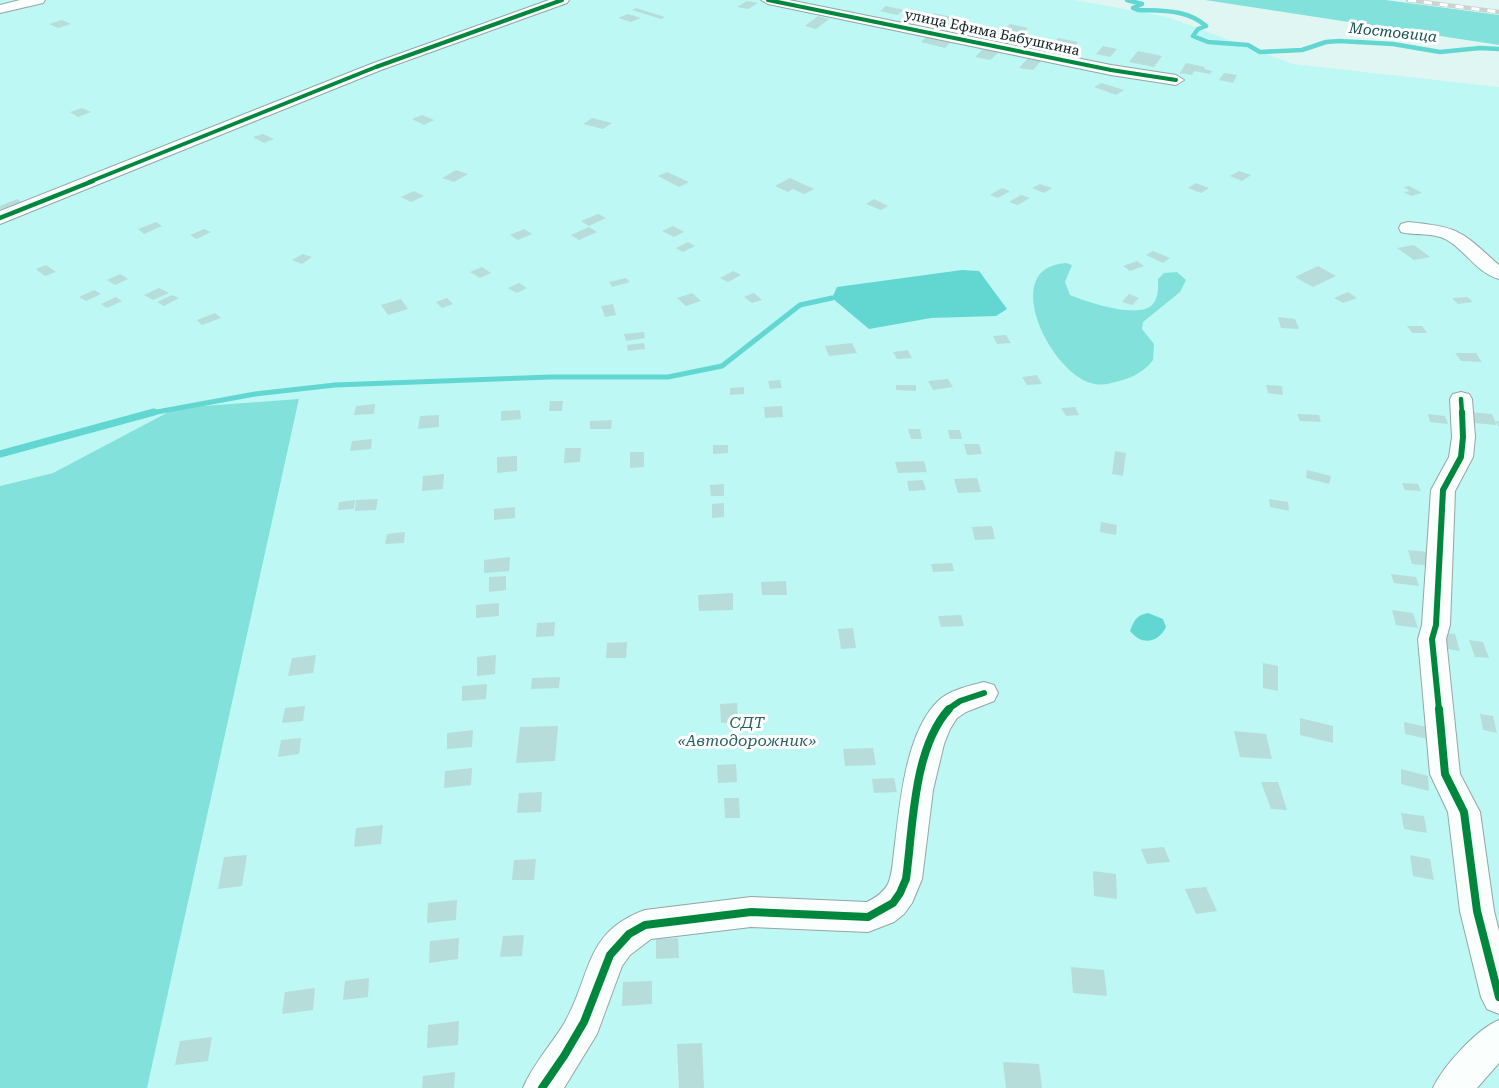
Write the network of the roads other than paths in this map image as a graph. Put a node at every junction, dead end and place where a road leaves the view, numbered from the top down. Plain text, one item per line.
1 (38, 0) edge
2 (562, 0) edge
3 (768, 0) edge
4 (0, 9) edge
5 (1176, 80) dead end
6 (0, 218) edge
7 (1408, 228) dead end
8 (1499, 273) edge
9 (1461, 399) dead end
10 (984, 693) dead end
11 (1499, 997) edge
12 (1499, 1037) edge
13 (542, 1088) edge
14 (1452, 1088) edge

1 - 4 street
2 - 6 street
3 - 5 street, улица Ефима Бабушкина
7 - 8 street
9 - 11 street
10 - 13 street
12 - 14 street

